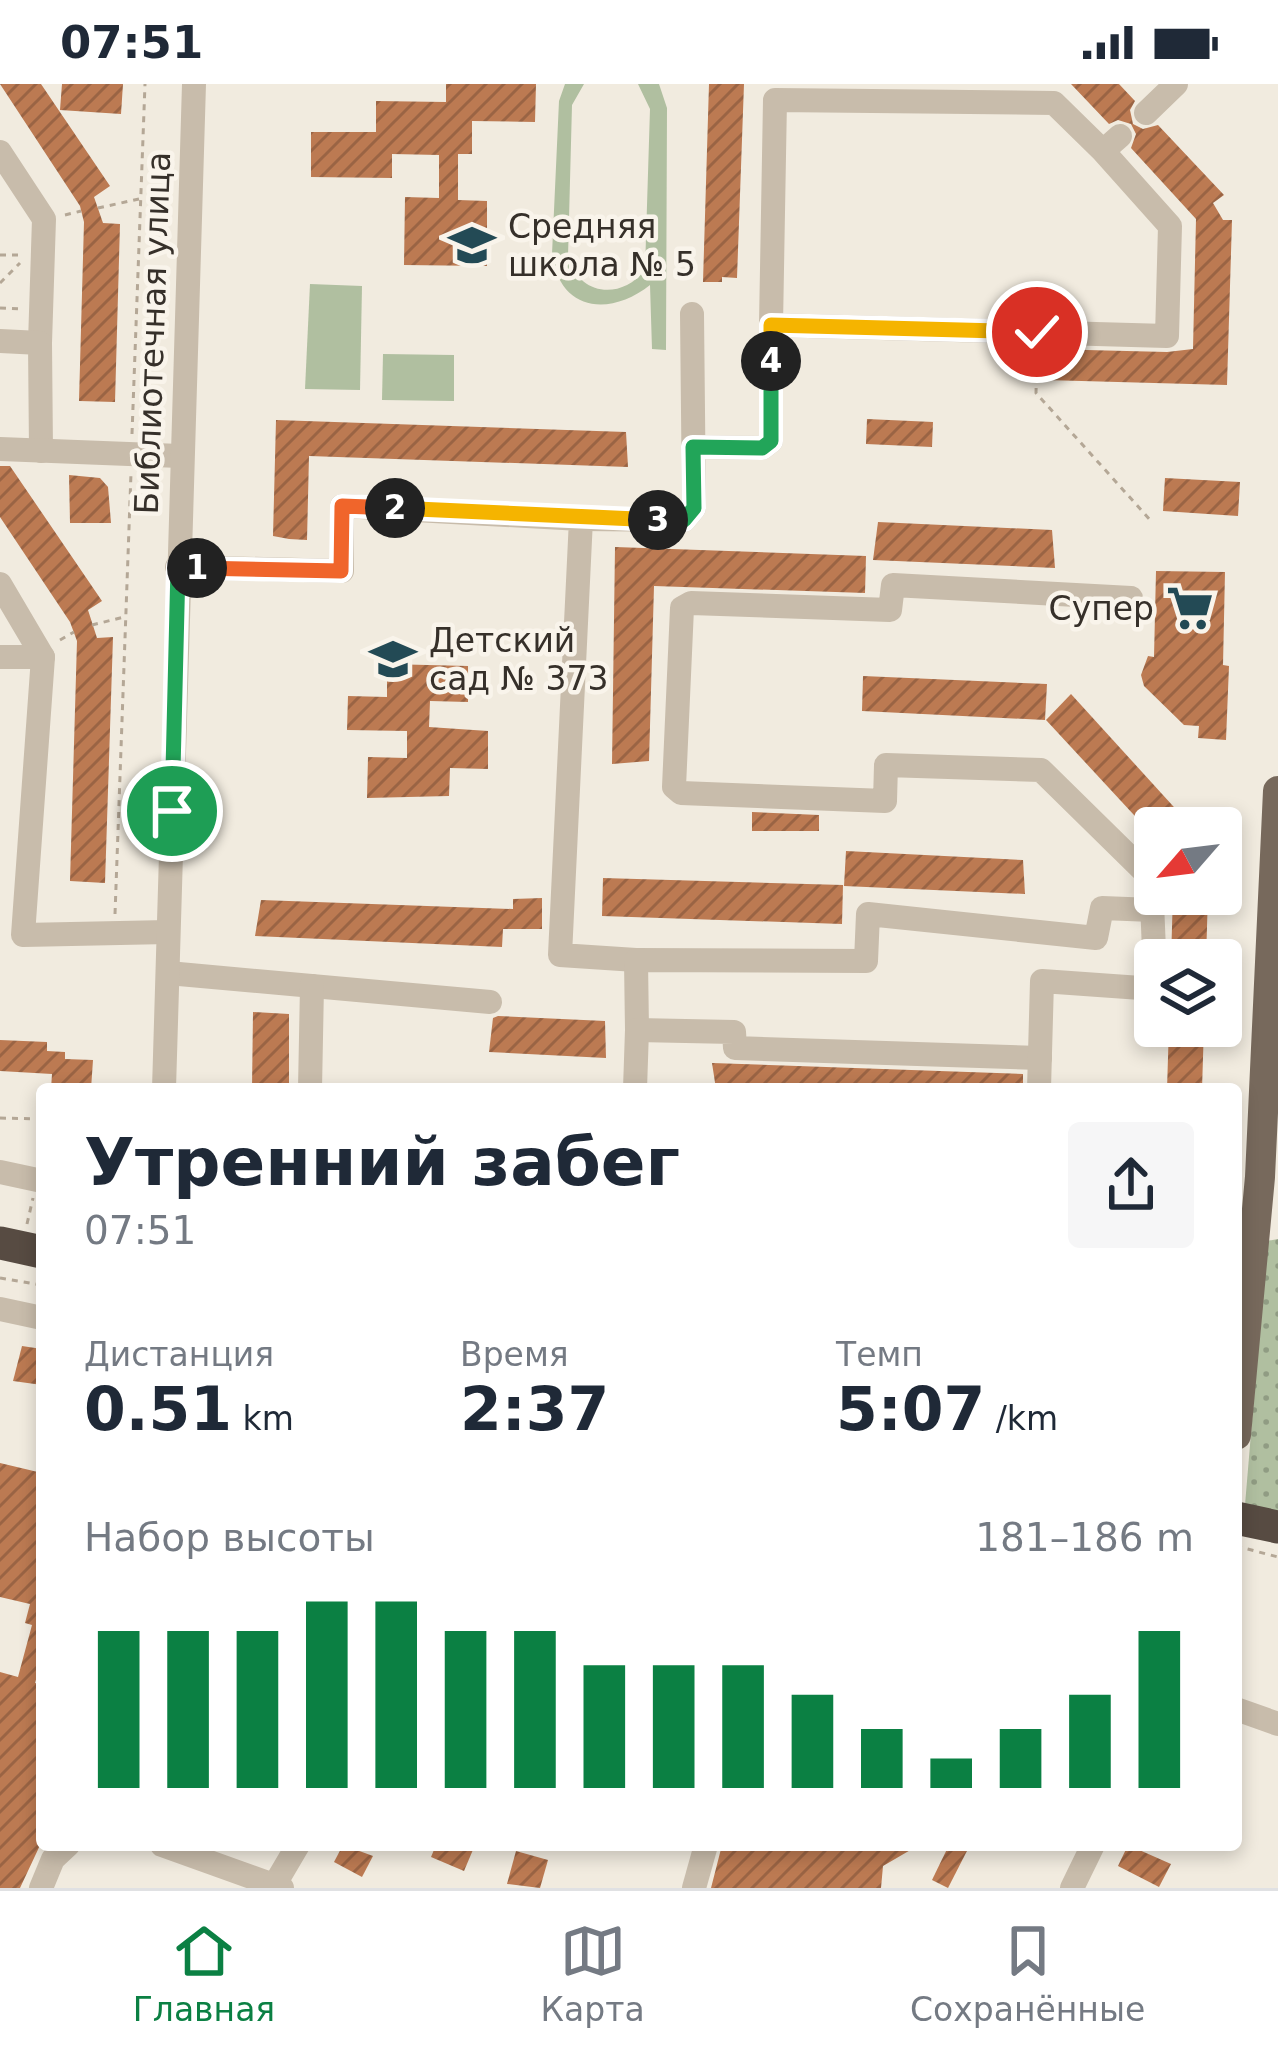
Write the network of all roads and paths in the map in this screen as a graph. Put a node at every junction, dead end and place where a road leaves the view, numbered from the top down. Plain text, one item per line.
1 (145, 84) edge
2 (194, 84) edge
3 (1176, 84) edge
4 (1146, 113) dead end
5 (0, 152) edge
6 (141, 198) junction
7 (98, 208) dead end
8 (28, 255) dead end
9 (0, 283) edge
10 (692, 314) dead end
11 (771, 325) junction
12 (1037, 332) junction
13 (0, 340) edge
14 (40, 343) junction
15 (693, 447) junction
16 (0, 449) edge
17 (41, 451) junction
18 (131, 454) junction
19 (180, 456) junction
20 (581, 519) junction
21 (1152, 523) dead end
22 (178, 567) junction
23 (0, 584) edge
24 (1131, 598) dead end
25 (125, 617) junction
26 (92, 625) dead end
27 (0, 657) edge
28 (43, 657) junction
29 (1278, 791) edge
30 (1134, 861) edge
31 (1276, 876) edge
32 (1134, 909) edge
33 (169, 932) junction
34 (114, 933) junction
35 (12, 935) edge
36 (636, 960) junction
37 (168, 973) junction
38 (312, 986) junction
39 (1134, 988) edge
40 (490, 1002) dead end
41 (637, 1030) junction
42 (1040, 1058) junction
43 (164, 1083) edge
44 (310, 1083) edge
45 (635, 1083) edge
46 (1039, 1083) edge
47 (0, 1118) edge
48 (36, 1119) edge
49 (0, 1172) edge
50 (36, 1180) edge
51 (1262, 1188) edge
52 (36, 1192) edge
53 (21, 1247) edge
54 (0, 1278) edge
55 (16, 1281) junction
56 (36, 1285) edge
57 (0, 1309) edge
58 (36, 1317) edge
59 (1242, 1379) edge
60 (1242, 1519) edge
61 (1278, 1527) edge
62 (1242, 1548) edge
63 (1278, 1557) edge
64 (1242, 1711) edge
65 (1278, 1724) edge
66 (62, 1851) edge
67 (179, 1851) edge
68 (295, 1851) edge
69 (704, 1851) edge
70 (1090, 1851) edge
71 (279, 1886) edge
72 (41, 1888) edge
73 (694, 1888) edge
74 (1072, 1888) edge

1 - 6 path
2 - 19 street, Библиотечная улица
3 - 4 street
5 - 14 street
6 - 7 path
6 - 18 path
8 - 9 path
10 - 15 street
11 - 12 street
11 - 12 street
11 - 15 street
12 - 21 path
13 - 14 street
14 - 17 street
15 - 20 street
16 - 17 street
17 - 18 street
18 - 19 street
18 - 25 path
19 - 22 street, Библиотечная улица
20 - 22 street
20 - 36 street
22 - 33 street, Библиотечная улица
23 - 28 street
24 - 30 street
25 - 26 path
25 - 34 path
27 - 28 street
28 - 35 street
29 - 31 main road
31 - 51 main road
32 - 36 street
33 - 34 street
33 - 37 street, Библиотечная улица
34 - 35 street
36 - 41 street
37 - 38 street
37 - 43 street, Библиотечная улица
38 - 40 street
38 - 44 street
39 - 42 street
41 - 42 street
41 - 45 street
42 - 46 street
47 - 48 path
49 - 50 street
51 - 59 main road
52 - 53 path
53 - 55 path
54 - 55 path
55 - 56 path
57 - 58 street
60 - 61 highway
62 - 63 path
64 - 65 street
66 - 72 street
67 - 71 street
68 - 71 street
69 - 73 street
70 - 74 street

